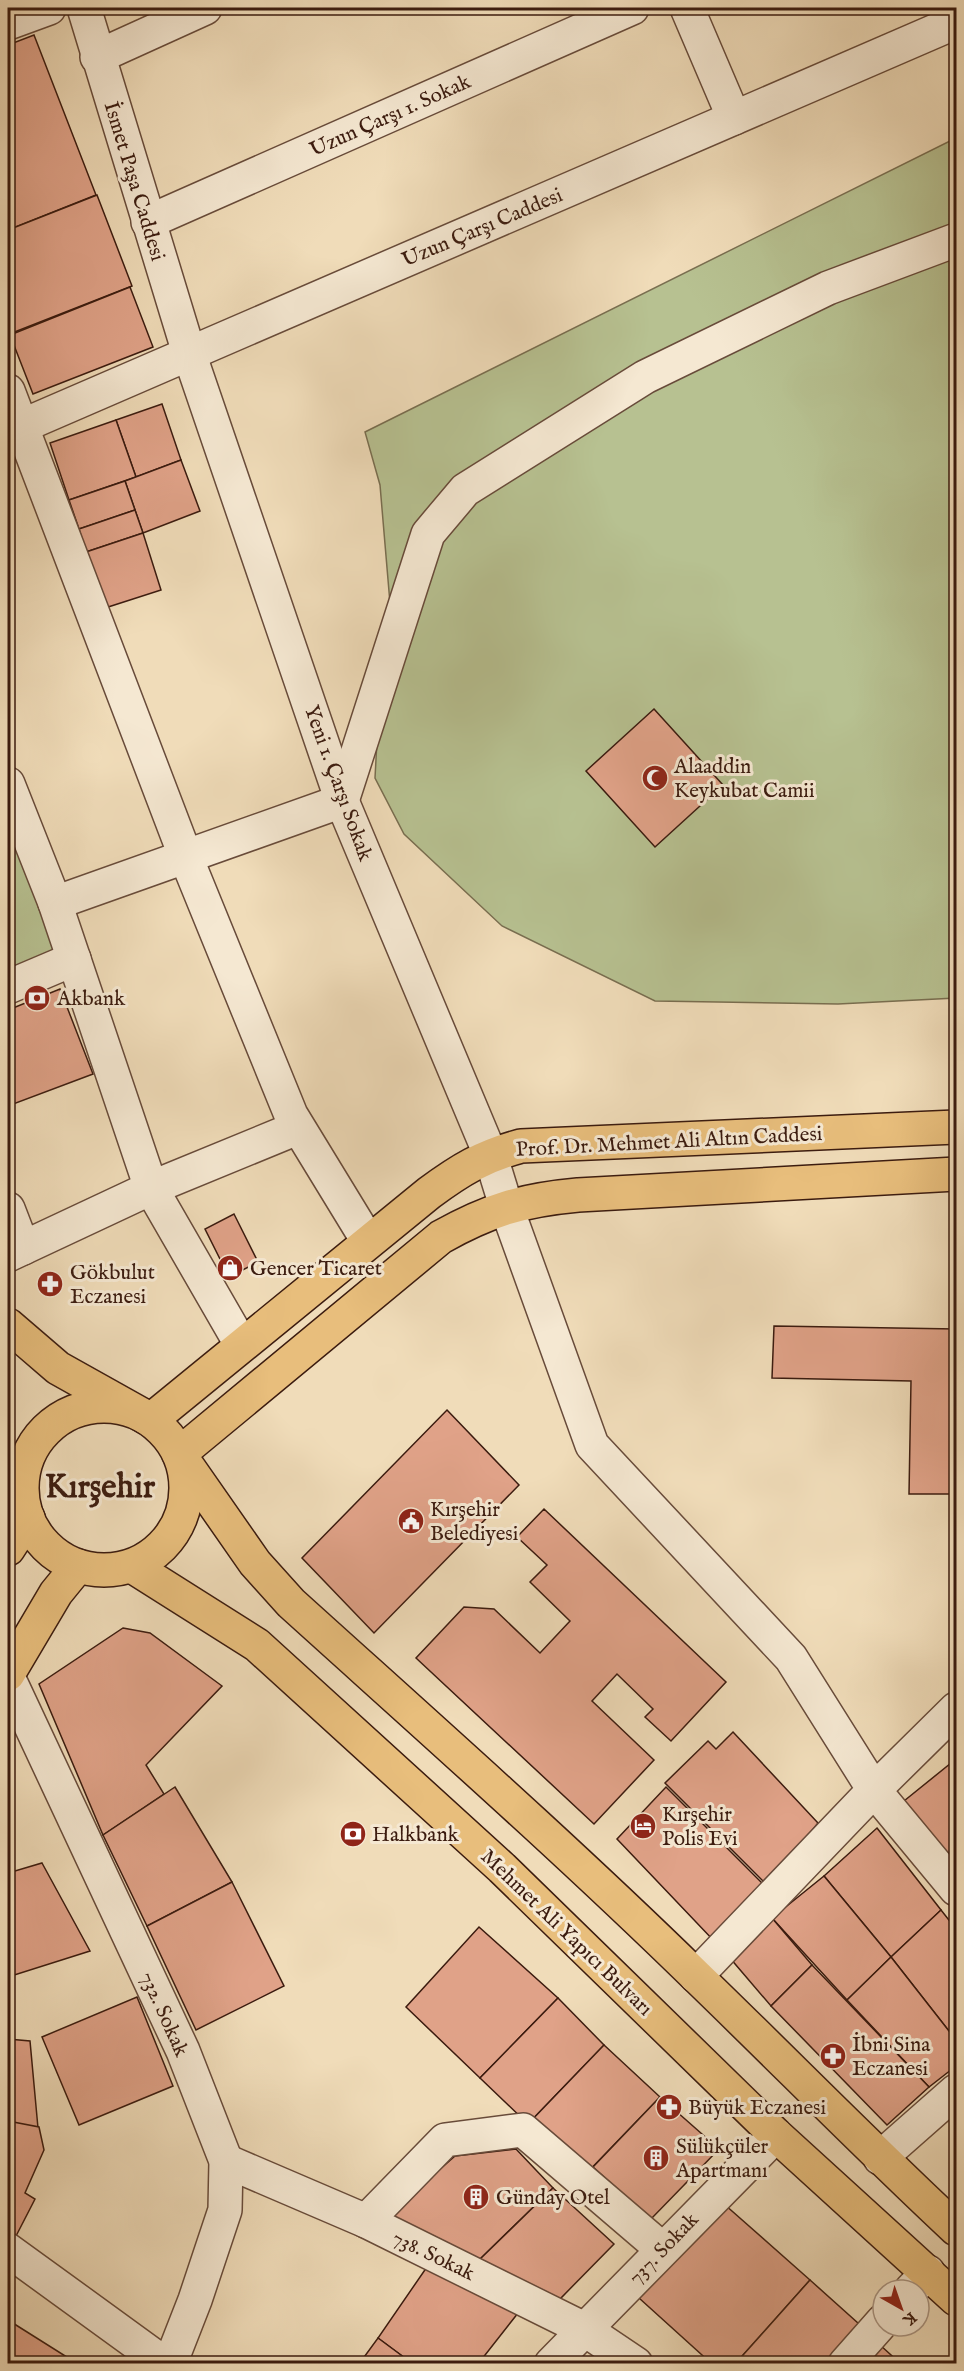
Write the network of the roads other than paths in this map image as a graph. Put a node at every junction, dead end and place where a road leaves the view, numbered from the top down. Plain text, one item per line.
1 (49, 8) edge
2 (84, 8) edge
3 (205, 8) edge
4 (632, 8) edge
5 (687, 8) edge
6 (948, 18) edge
7 (8, 23) edge
8 (97, 57) junction
9 (734, 118) junction
10 (148, 222) junction
11 (957, 240) edge
12 (189, 353) junction
13 (8, 392) edge
14 (14, 429) edge
15 (8, 784) edge
16 (342, 801) junction
17 (15, 829) edge
18 (185, 855) junction
19 (55, 903) junction
20 (74, 959) junction
21 (8, 987) edge
22 (957, 1127) edge
23 (297, 1128) junction
24 (490, 1154) junction
25 (957, 1174) edge
26 (152, 1188) junction
27 (506, 1206) junction
28 (8, 1209) edge
29 (368, 1241) junction
30 (15, 1251) edge
31 (8, 1325) edge
32 (241, 1344) junction
33 (151, 1420) junction
34 (179, 1454) junction
35 (8, 1478) edge
36 (28, 1518) junction
37 (8, 1549) edge
38 (78, 1566) junction
39 (132, 1566) junction
40 (8, 1676) edge
41 (957, 1709) edge
42 (874, 1790) junction
43 (957, 1889) edge
44 (696, 1976) junction
45 (957, 2091) edge
46 (776, 2135) junction
47 (880, 2158) junction
48 (226, 2161) junction
49 (366, 2221) junction
50 (957, 2229) edge
51 (662, 2249) junction
52 (8, 2250) edge
53 (916, 2278) edge
54 (931, 2287) edge
55 (957, 2299) edge
56 (584, 2329) junction
57 (871, 2334) edge
58 (167, 2364) edge
59 (551, 2364) edge
60 (636, 2364) edge
61 (844, 2364) edge

1 - 7 street
2 - 8 street, İsmet Paşa Caddesi
3 - 8 street
4 - 10 street, Uzun Çarşı 1. Sokak
5 - 9 street
6 - 9 street, Uzun Çarşı Caddesi
8 - 10 street, İsmet Paşa Caddesi
9 - 12 street, Uzun Çarşı Caddesi
10 - 12 street, İsmet Paşa Caddesi
11 - 16 street
12 - 14 street, Uzun Çarşı Caddesi
12 - 16 street, Yeni 1. Çarşı Sokak
13 - 14 street
14 - 18 street
15 - 17 street
16 - 18 street
16 - 24 street, Yeni 1. Çarşı Sokak
17 - 19 street
18 - 19 street
18 - 23 street
19 - 20 street
20 - 21 street
20 - 26 street
22 - 24 main road, Prof. Dr. Mehmet Ali Altın Caddesi
23 - 26 street
23 - 29 street
24 - 27 street, Yeni 1. Çarşı Sokak
24 - 29 main road, Prof. Dr. Mehmet Ali Altın Caddesi
25 - 27 main road
26 - 30 street
26 - 32 street
27 - 34 main road
27 - 42 street, Yeni 1. Çarşı Sokak
28 - 30 street
29 - 32 main road, Prof. Dr. Mehmet Ali Altın Caddesi
31 - 33 main road
32 - 33 main road, Prof. Dr. Mehmet Ali Altın Caddesi
33 - 34 main road
33 - 36 main road
34 - 39 main road
34 - 44 main road
35 - 36 main road
36 - 37 main road
36 - 38 main road
38 - 39 main road
38 - 40 main road
39 - 46 main road, Mehmet Ali Yapıcı Bulvarı
40 - 48 street, 732. Sokak
41 - 42 street
42 - 43 street, Yeni 1. Çarşı Sokak
42 - 44 street
44 - 47 main road
45 - 47 street
46 - 51 street, 737. Sokak
46 - 53 main road, Mehmet Ali Yapıcı Bulvarı
47 - 50 main road
48 - 49 street, 738. Sokak
48 - 58 street, 732. Sokak
49 - 51 street
49 - 56 street, 738. Sokak
51 - 56 street, 737. Sokak
52 - 58 street
54 - 55 main road, Mehmet Ali Yapıcı Bulvarı
56 - 59 street, 737. Sokak
56 - 60 street, 738. Sokak
57 - 61 street

